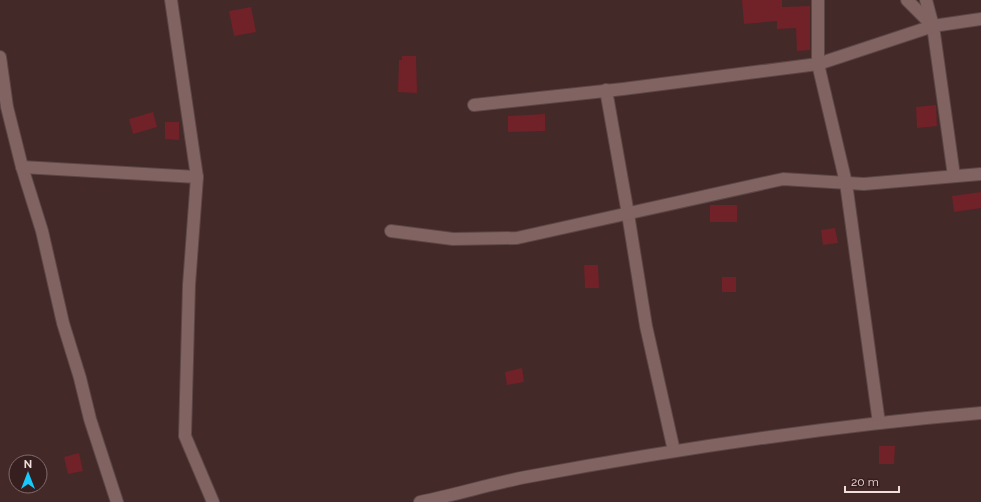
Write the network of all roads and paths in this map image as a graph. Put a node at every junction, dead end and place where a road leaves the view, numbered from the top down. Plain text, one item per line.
1 (171, 0) edge
2 (818, 0) edge
3 (907, 0) edge
4 (926, 0) edge
5 (981, 19) edge
6 (933, 26) junction
7 (0, 58) edge
8 (818, 64) junction
9 (606, 90) junction
10 (474, 105) dead end
11 (22, 167) junction
12 (981, 174) edge
13 (954, 176) junction
14 (196, 177) junction
15 (846, 183) junction
16 (628, 214) junction
17 (391, 231) dead end
18 (981, 413) edge
19 (879, 423) junction
20 (674, 451) junction
21 (117, 502) edge
22 (213, 502) edge
23 (420, 502) edge

1 - 14 street
2 - 8 street
3 - 6 street
4 - 6 street
5 - 6 street
6 - 8 street
6 - 13 street
7 - 11 street
8 - 9 street
8 - 15 street
9 - 10 street
9 - 16 street
11 - 14 street
11 - 21 street
12 - 13 street
13 - 15 street
14 - 22 street
15 - 16 street
15 - 19 street
16 - 17 street
16 - 20 street
18 - 19 street
19 - 20 street
20 - 23 street

